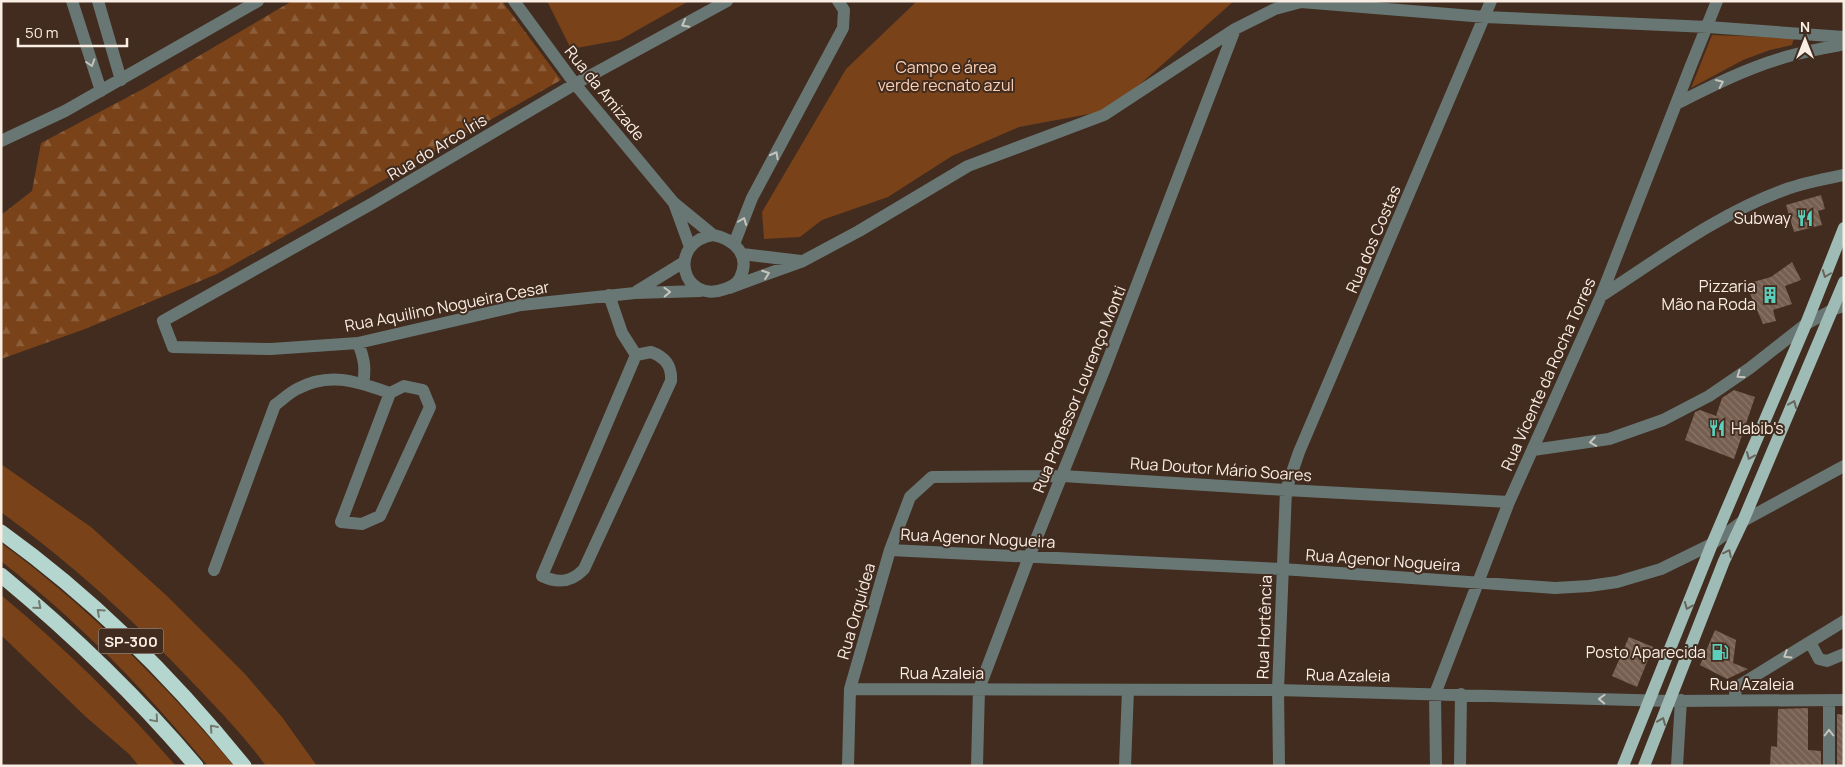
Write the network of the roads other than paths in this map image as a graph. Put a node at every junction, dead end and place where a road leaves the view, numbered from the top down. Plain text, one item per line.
1 (72, 1) edge
2 (98, 1) edge
3 (258, 1) edge
4 (514, 1) edge
5 (728, 1) edge
6 (838, 1) edge
7 (1491, 1) edge
8 (1717, 1) edge
9 (1485, 17) junction
10 (1708, 26) junction
11 (1235, 29) junction
12 (1844, 37) edge
13 (1844, 44) edge
14 (121, 80) junction
15 (574, 84) junction
16 (100, 91) junction
17 (1676, 104) junction
18 (1, 141) edge
19 (1844, 175) edge
20 (674, 203) junction
21 (1844, 228) edge
22 (713, 235) junction
23 (690, 247) junction
24 (738, 249) junction
25 (803, 261) junction
26 (684, 262) junction
27 (1844, 282) edge
28 (730, 288) junction
29 (700, 291) junction
30 (635, 293) junction
31 (609, 295) junction
32 (1601, 296) junction
33 (1839, 308) edge
34 (163, 321) joint
35 (1806, 324) junction
36 (358, 343) junction
37 (636, 355) junction
38 (363, 384) junction
39 (390, 393) junction
40 (1532, 450) junction
41 (1844, 466) edge
42 (1062, 476) junction
43 (932, 478) joint
44 (1286, 490) junction
45 (1509, 502) junction
46 (1743, 521) junction
47 (1, 532) edge
48 (1712, 544) junction
49 (890, 550) junction
50 (1029, 557) junction
51 (1282, 569) junction
52 (214, 570) dead end
53 (1, 574) edge
54 (1478, 583) junction
55 (1844, 622) edge
56 (1810, 642) junction
57 (1844, 654) edge
58 (850, 689) junction
59 (979, 689) junction
60 (1128, 690) junction
61 (1278, 690) junction
62 (1435, 694) junction
63 (1461, 694) junction
64 (1650, 700) junction
65 (1736, 700) junction
66 (1829, 700) junction
67 (1844, 700) edge
68 (1675, 701) junction
69 (196, 766) edge
70 (244, 766) edge
71 (848, 766) edge
72 (977, 766) edge
73 (1125, 766) edge
74 (1279, 766) edge
75 (1436, 766) edge
76 (1460, 766) edge
77 (1622, 766) edge
78 (1644, 766) edge
79 (1677, 766) edge
80 (1829, 766) edge

1 -> 16 street
2 - 14 street
3 - 14 street
4 - 15 street, Rua da Amizade
5 -> 15 street, Rua do Arco Íris
24 -> 6 street
7 - 9 street, Rua dos Costas
8 - 10 street, Rua Vicente da Rocha Torres
9 - 10 street
9 - 11 street
9 - 44 street, Rua dos Costas
10 - 12 street
10 - 17 street, Rua Vicente da Rocha Torres
11 - 25 street
11 - 42 street, Rua Professor Lourenço Monti
17 -> 13 street
14 - 16 street
15 - 20 street, Rua da Amizade
15 - 34 street, Rua do Arco Íris
16 - 18 street
17 - 32 street, Rua Vicente da Rocha Torres
19 - 32 street
20 - 22 street, Rua da Amizade
20 - 23 street, Rua da Amizade
21 -> 35 main road
22 - 23 street
22 - 24 street
23 - 26 street
24 - 25 street
24 - 28 street
28 -> 25 street
26 - 29 street
26 - 30 street, Rua Aquilino Nogueira Cesar
27 - 33 main road
28 - 29 street
30 -> 29 street, Rua Aquilino Nogueira Cesar
30 - 31 street, Rua Aquilino Nogueira Cesar
31 - 36 street, Rua Aquilino Nogueira Cesar
31 - 37 street
32 - 40 street, Rua Vicente da Rocha Torres
33 - 35 street
46 -> 33 main road
34 - 36 street, Rua Aquilino Nogueira Cesar
35 -> 40 street
35 -> 48 main road
36 - 38 street
37 - 37 street
38 - 39 street
38 - 52 street
39 - 39 street
40 - 45 street, Rua Vicente da Rocha Torres
41 - 46 street, Rua Agenor Nogueira
42 - 43 street, Rua Doutor Mário Soares
42 - 44 street, Rua Doutor Mário Soares
42 - 50 street, Rua Professor Lourenço Monti
43 - 49 street, Rua Orquídea
44 - 45 street, Rua Doutor Mário Soares
44 - 51 street, Rua Hortência
45 - 54 street, Rua Vicente da Rocha Torres
46 - 48 street, Rua Agenor Nogueira
68 -> 46 main road
70 -> 47 highway, SP-300
48 - 54 street, Rua Agenor Nogueira
48 -> 64 main road
49 - 50 street, Rua Agenor Nogueira
49 - 58 street, Rua Orquídea
50 - 51 street, Rua Agenor Nogueira
50 - 59 street, Rua Professor Lourenço Monti
51 - 54 street, Rua Agenor Nogueira
51 - 61 street, Rua Hortência
53 -> 69 highway, SP-300
54 - 62 street, Rua Vicente da Rocha Torres
55 - 56 street
56 - 57 street
56 -> 65 street
58 - 59 street, Rua Azaleia
58 - 71 street, Rua Orquídea
59 - 60 street, Rua Azaleia
59 - 72 street, Rua Professor Lourenço Monti
60 - 61 street, Rua Azaleia
60 - 73 street
61 - 62 street, Rua Azaleia
61 - 74 street, Rua Hortência
62 - 63 street, Rua Azaleia
62 - 75 street, Rua Vicente da Rocha Torres
64 -> 63 street, Rua Azaleia
63 - 76 street
64 - 68 street, Rua Azaleia
64 - 77 main road
65 - 66 street, Rua Azaleia
65 - 68 street, Rua Azaleia
66 - 67 street, Rua Azaleia
80 -> 66 street
78 -> 68 main road
68 - 79 street

